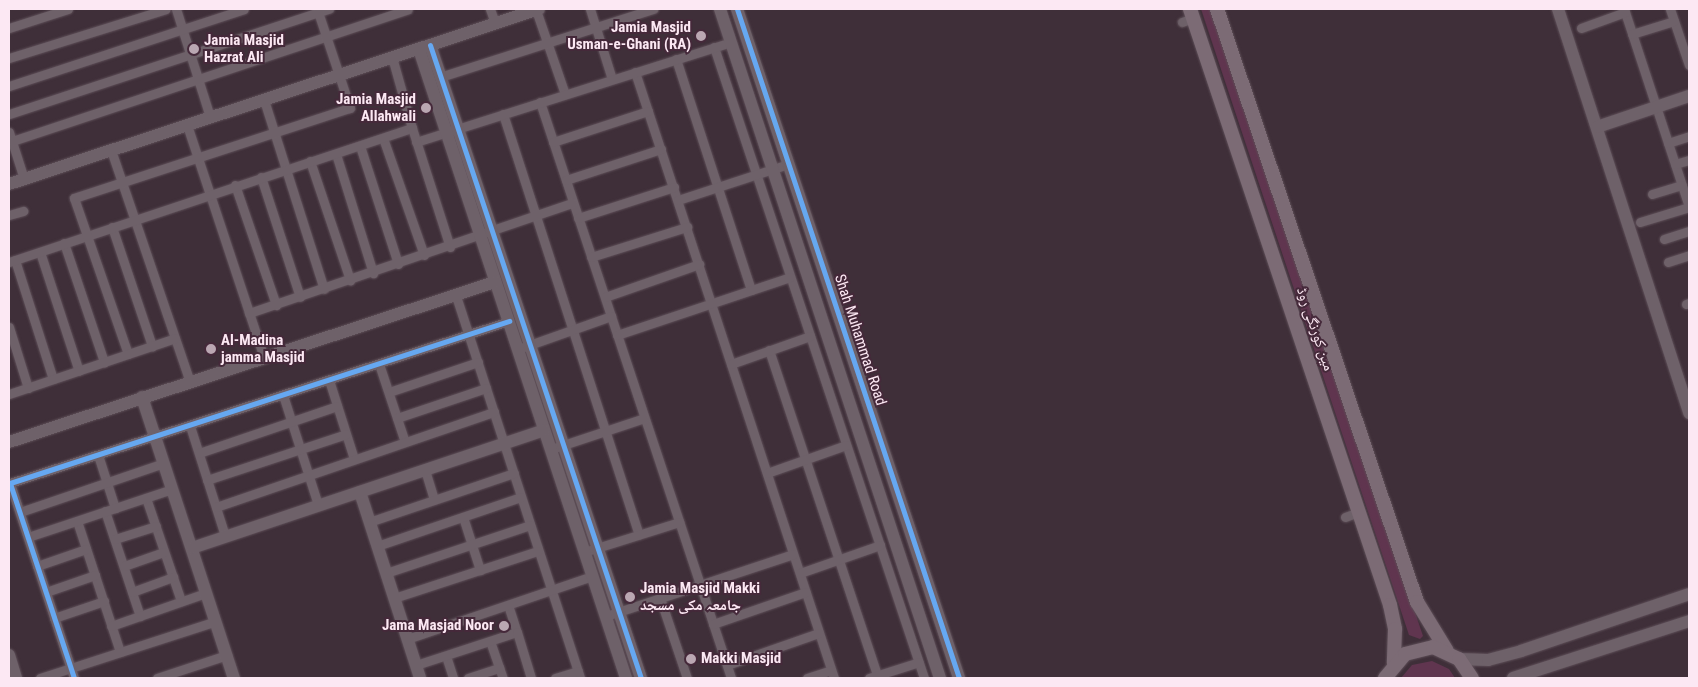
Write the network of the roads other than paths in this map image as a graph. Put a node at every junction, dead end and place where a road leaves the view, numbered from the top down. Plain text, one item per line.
1 (68, 9) edge
2 (166, 9) edge
3 (176, 9) edge
4 (244, 9) edge
5 (329, 9) edge
6 (408, 9) edge
7 (490, 9) edge
8 (538, 9) edge
9 (590, 9) edge
10 (653, 9) edge
11 (720, 9) edge
12 (737, 9) edge
13 (1217, 9) edge
14 (1558, 9) edge
15 (1670, 9) edge
16 (318, 11) edge
17 (1624, 11) edge
18 (1189, 16) edge
19 (1674, 21) junction
20 (495, 24) junction
21 (596, 27) junction
22 (9, 28) edge
23 (1581, 28) dead end
24 (182, 30) junction
25 (1632, 34) junction
26 (326, 36) junction
27 (547, 42) junction
28 (731, 42) junction
29 (424, 47) junction
30 (714, 47) junction
31 (191, 56) junction
32 (392, 57) junction
33 (9, 58) edge
34 (676, 59) junction
35 (1689, 65) edge
36 (635, 72) junction
37 (340, 75) junction
38 (440, 77) junction
39 (198, 78) junction
40 (612, 79) junction
41 (9, 86) edge
42 (565, 94) junction
43 (1689, 96) edge
44 (264, 100) junction
45 (540, 102) junction
46 (1656, 107) junction
47 (648, 111) junction
48 (9, 114) edge
49 (503, 114) junction
50 (210, 117) junction
51 (187, 125) junction
52 (1597, 127) junction
53 (412, 128) junction
54 (451, 130) junction
55 (275, 133) junction
56 (10, 136) edge
57 (1689, 136) edge
58 (384, 138) junction
59 (416, 142) junction
60 (553, 142) junction
61 (1668, 142) junction
62 (360, 146) junction
63 (661, 149) junction
64 (111, 150) junction
65 (336, 154) junction
66 (198, 159) junction
67 (1689, 160) edge
68 (310, 161) junction
69 (788, 164) junction
70 (1675, 164) junction
71 (773, 169) junction
72 (286, 170) junction
73 (756, 175) junction
74 (261, 177) junction
75 (24, 179) junction
76 (121, 180) junction
77 (566, 180) junction
78 (9, 184) edge
79 (235, 185) junction
80 (1682, 185) junction
81 (674, 187) junction
82 (718, 187) junction
83 (210, 194) junction
84 (1652, 194) dead end
85 (678, 200) junction
86 (573, 202) junction
87 (1689, 207) edge
88 (23, 211) dead end
89 (9, 215) edge
90 (536, 215) junction
91 (578, 218) junction
92 (135, 219) junction
93 (1640, 222) dead end
94 (112, 227) junction
95 (687, 227) junction
96 (1689, 231) edge
97 (486, 233) junction
98 (87, 236) junction
99 (1664, 239) dead end
100 (64, 243) junction
101 (450, 247) junction
102 (40, 252) junction
103 (424, 255) junction
104 (1689, 255) edge
105 (592, 258) junction
106 (12, 261) edge
107 (1668, 262) dead end
108 (398, 264) junction
109 (699, 264) junction
110 (373, 273) junction
111 (790, 277) junction
112 (350, 280) junction
113 (495, 282) junction
114 (324, 289) junction
115 (751, 290) junction
116 (456, 296) junction
117 (300, 297) junction
118 (605, 298) junction
119 (712, 303) junction
120 (276, 305) junction
121 (249, 313) junction
122 (611, 316) junction
123 (508, 321) junction
124 (9, 327) edge
125 (573, 329) junction
126 (469, 334) junction
127 (617, 335) junction
128 (810, 336) junction
129 (175, 338) junction
130 (531, 345) junction
131 (152, 346) junction
132 (518, 349) junction
133 (769, 350) junction
134 (128, 354) junction
135 (264, 358) junction
136 (104, 362) junction
137 (478, 362) junction
138 (379, 364) junction
139 (731, 364) junction
140 (79, 370) junction
141 (53, 379) junction
142 (329, 380) junction
143 (190, 382) junction
144 (28, 388) junction
145 (486, 388) junction
146 (389, 392) junction
147 (9, 394) edge
148 (283, 395) junction
149 (142, 397) junction
150 (337, 406) junction
151 (494, 412) junction
152 (1689, 413) edge
153 (397, 418) junction
154 (644, 418) junction
155 (292, 422) junction
156 (875, 424) junction
157 (190, 426) junction
158 (544, 430) junction
159 (858, 430) junction
160 (606, 431) junction
161 (346, 434) junction
162 (155, 437) junction
163 (9, 442) edge
164 (405, 442) junction
165 (504, 444) junction
166 (846, 445) junction
167 (557, 447) junction
168 (300, 448) junction
169 (199, 453) junction
170 (98, 455) junction
171 (354, 459) junction
172 (805, 460) junction
173 (164, 463) junction
174 (425, 470) junction
175 (514, 473) junction
176 (309, 474) junction
177 (767, 474) junction
178 (207, 480) junction
179 (107, 483) junction
180 (172, 489) junction
181 (360, 492) junction
182 (146, 498) junction
183 (521, 498) junction
184 (434, 500) junction
185 (318, 505) junction
186 (216, 506) junction
187 (115, 508) junction
188 (105, 511) junction
189 (20, 512) junction
190 (463, 517) junction
191 (77, 521) junction
192 (369, 522) junction
193 (679, 522) junction
194 (530, 525) junction
195 (156, 526) junction
196 (639, 535) junction
197 (226, 536) junction
198 (28, 537) junction
199 (115, 539) junction
200 (473, 545) junction
201 (880, 545) junction
202 (377, 546) junction
203 (86, 548) junction
204 (192, 548) junction
205 (591, 550) junction
206 (538, 551) junction
207 (164, 552) junction
208 (794, 554) junction
209 (838, 560) junction
210 (37, 566) junction
211 (124, 566) junction
212 (480, 570) junction
213 (386, 573) junction
214 (800, 573) junction
215 (95, 575) junction
216 (592, 576) junction
217 (173, 577) junction
218 (700, 585) junction
219 (551, 591) junction
220 (46, 592) junction
221 (132, 592) junction
222 (806, 592) junction
223 (206, 593) junction
224 (1689, 594) edge
225 (394, 598) junction
226 (660, 598) junction
227 (104, 601) junction
228 (181, 601) junction
229 (508, 605) junction
230 (618, 612) junction
231 (140, 616) junction
232 (606, 616) junction
233 (54, 618) junction
234 (216, 621) junction
235 (1689, 621) edge
236 (713, 624) junction
237 (111, 626) junction
238 (517, 632) junction
239 (819, 633) junction
240 (407, 639) junction
241 (490, 641) junction
242 (1447, 651) junction
243 (120, 652) junction
244 (9, 655) edge
245 (227, 655) junction
246 (446, 656) junction
247 (1460, 659) junction
248 (919, 662) junction
249 (1394, 663) junction
250 (726, 665) junction
251 (416, 666) junction
252 (70, 668) junction
253 (499, 668) junction
254 (832, 674) edge
255 (579, 675) edge
256 (875, 677) edge
257 (16, 678) edge
258 (40, 678) edge
259 (74, 678) edge
260 (157, 678) edge
261 (234, 678) edge
262 (420, 678) edge
263 (453, 678) edge
264 (468, 678) edge
265 (502, 678) edge
266 (531, 678) edge
267 (555, 678) edge
268 (626, 678) edge
269 (641, 678) edge
270 (687, 678) edge
271 (731, 678) edge
272 (807, 678) edge
273 (924, 678) edge
274 (940, 678) edge
275 (959, 678) edge
276 (1385, 678) edge
277 (1472, 678) edge
278 (1513, 678) edge

1 - 22 street
2 - 33 street
3 - 24 street
4 - 24 street
5 - 16 street
6 - 26 street
7 - 20 street
8 - 20 street
8 - 27 street
9 - 21 street
10 - 21 street
11 - 28 street, Shah Muhammad Road
12 - 69 street, Shah Muhammad Road
13 - 242 main road, مین کورنگی روڈ
14 - 52 street
15 - 19 street
16 - 26 street
16 - 31 street
17 - 23 street
17 - 25 street
18 - 249 main road, مین کورنگی روڈ
19 - 25 street
19 - 35 street
20 - 29 street
21 - 27 street
21 - 40 street
24 - 31 street
24 - 41 street
25 - 46 street
26 - 37 street
26 - 39 street
27 - 38 street
27 - 42 street
28 - 30 street
28 - 71 street, Shah Muhammad Road
29 - 32 street
29 - 38 street
29 - 54 street
30 - 34 street
30 - 73 street
31 - 39 street
31 - 48 street
32 - 37 street
32 - 53 street
34 - 36 street
34 - 82 street
36 - 40 street
36 - 47 street
37 - 44 street
37 - 55 street
38 - 54 street
39 - 50 street
39 - 56 street
40 - 42 street
42 - 45 street
43 - 46 street
44 - 50 street
44 - 55 street
45 - 49 street
45 - 60 street
46 - 52 street
46 - 61 street
47 - 60 street
47 - 63 street
49 - 54 street
49 - 90 street
50 - 51 street
51 - 64 street
51 - 66 street
52 - 152 street
53 - 58 street
53 - 59 street
54 - 59 street
54 - 97 street
55 - 66 street
55 - 72 street
56 - 75 street
57 - 61 street
58 - 62 street
58 - 103 street
59 - 101 street
60 - 77 street
61 - 70 street
62 - 65 street
62 - 108 street
63 - 77 street
63 - 81 street
64 - 75 street
64 - 76 street
65 - 68 street
65 - 110 street
66 - 76 street
66 - 83 street
67 - 70 street
68 - 72 street
68 - 112 street
69 - 71 street
69 - 156 street, Shah Muhammad Road
70 - 80 street
71 - 73 street
71 - 159 street, Shah Muhammad Road
72 - 74 street
72 - 114 street
73 - 82 street
73 - 111 street
74 - 79 street
74 - 117 street
75 - 78 street
76 - 92 street
76 - 98 street
77 - 86 street
79 - 83 street
79 - 120 street
80 - 84 street
80 - 87 street
81 - 85 street
81 - 91 street
82 - 85 street
82 - 115 street
83 - 92 street
83 - 121 street
85 - 95 street
86 - 90 street
86 - 91 street
87 - 93 street
88 - 89 street
90 - 97 street
90 - 125 street
91 - 105 street
92 - 94 street
92 - 129 street
94 - 98 street
94 - 131 street
95 - 105 street
95 - 109 street
96 - 99 street
97 - 101 street
97 - 113 street
97 - 130 street
98 - 100 street
98 - 134 street
100 - 102 street
100 - 136 street
101 - 103 street
102 - 106 street
102 - 140 street
103 - 108 street
104 - 107 street
105 - 118 street
106 - 141 street
108 - 110 street
109 - 118 street
109 - 119 street
110 - 112 street
111 - 115 street
111 - 128 street
112 - 114 street
113 - 116 street
113 - 123 street
114 - 117 street
115 - 119 street
116 - 126 street
116 - 135 street
117 - 120 street
118 - 122 street
119 - 127 street
119 - 139 street
120 - 121 street
121 - 135 street
122 - 125 street
122 - 127 street
123 - 126 street
123 - 132 street
124 - 144 street
125 - 130 street
125 - 160 street
126 - 137 street
126 - 138 street
127 - 154 street
128 - 133 street
128 - 166 street
129 - 131 street
129 - 143 street
130 - 132 street
130 - 167 street
131 - 134 street
132 - 158 street
133 - 139 street
133 - 172 street
134 - 136 street
135 - 143 street
136 - 140 street
137 - 145 street
137 - 146 street
138 - 142 street
138 - 146 street
139 - 177 street
140 - 141 street
141 - 144 street
142 - 148 street
142 - 150 street
143 - 149 street
144 - 147 street
145 - 151 street
145 - 153 street
146 - 153 street
148 - 155 street
148 - 157 street
149 - 162 street
149 - 163 street
150 - 155 street
150 - 161 street
151 - 164 street
151 - 165 street
153 - 164 street
154 - 160 street
154 - 193 street
155 - 168 street
155 - 169 street
156 - 159 street
156 - 275 street, Shah Muhammad Road
157 - 162 street
157 - 169 street
158 - 165 street
158 - 167 street
159 - 274 street, Shah Muhammad Road
160 - 167 street
160 - 196 street
161 - 168 street
161 - 171 street
162 - 170 street
162 - 173 street
164 - 171 street
165 - 174 street
165 - 175 street
166 - 172 street
166 - 201 street
167 - 205 street
168 - 176 street
168 - 178 street
169 - 178 street
170 - 179 street
170 - 189 street
171 - 176 street
172 - 177 street
172 - 209 street
173 - 179 street
173 - 180 street
174 - 181 street
174 - 184 street
175 - 183 street
175 - 184 street
176 - 185 street
176 - 186 street
177 - 208 street
178 - 186 street
179 - 187 street
179 - 189 street
180 - 182 street
180 - 204 street
181 - 185 street
181 - 192 street
182 - 187 street
182 - 195 street
183 - 190 street
183 - 194 street
184 - 192 street
185 - 197 street
186 - 197 street
187 - 188 street
188 - 191 street
188 - 199 street
189 - 198 street
190 - 200 street
190 - 202 street
191 - 198 street
191 - 203 street
192 - 202 street
193 - 196 street
193 - 218 street
194 - 200 street
194 - 206 street
195 - 199 street
195 - 207 street
196 - 205 street
197 - 204 street
198 - 210 street
199 - 211 street
200 - 212 street
200 - 213 street
201 - 209 street
201 - 248 street
202 - 213 street
203 - 210 street
203 - 215 street
204 - 223 street
205 - 216 street
205 - 230 street
206 - 212 street
206 - 219 street
207 - 211 street
207 - 217 street
208 - 214 street
208 - 218 street
209 - 214 street
209 - 256 street
210 - 220 street
211 - 221 street
212 - 225 street
213 - 225 street
214 - 222 street
215 - 220 street
215 - 227 street
216 - 219 street
216 - 232 street
217 - 221 street
217 - 228 street
218 - 226 street
218 - 236 street
219 - 229 street
219 - 255 street
220 - 233 street
221 - 231 street
222 - 236 street
222 - 239 street
223 - 228 street
223 - 234 street
224 - 247 street
225 - 240 street
226 - 230 street
226 - 270 street
227 - 233 street
227 - 237 street
228 - 231 street
229 - 238 street
229 - 240 street
230 - 232 street
230 - 269 street
231 - 237 street
232 - 268 street
233 - 252 street
234 - 243 street
234 - 245 street
235 - 278 street
236 - 250 street
237 - 243 street
238 - 241 street
238 - 266 street
239 - 250 street
239 - 254 street
240 - 251 street
241 - 246 street
241 - 253 street
242 - 247 main road
242 - 249 main road
243 - 252 street
244 - 257 street
245 - 260 street
245 - 261 street
246 - 251 street
246 - 263 street
247 - 277 main road
248 - 256 street
248 - 273 street
249 - 276 main road
250 - 271 street
251 - 262 street
252 - 258 street
252 - 259 street
253 - 264 street
253 - 265 street
254 - 272 street
255 - 267 street

